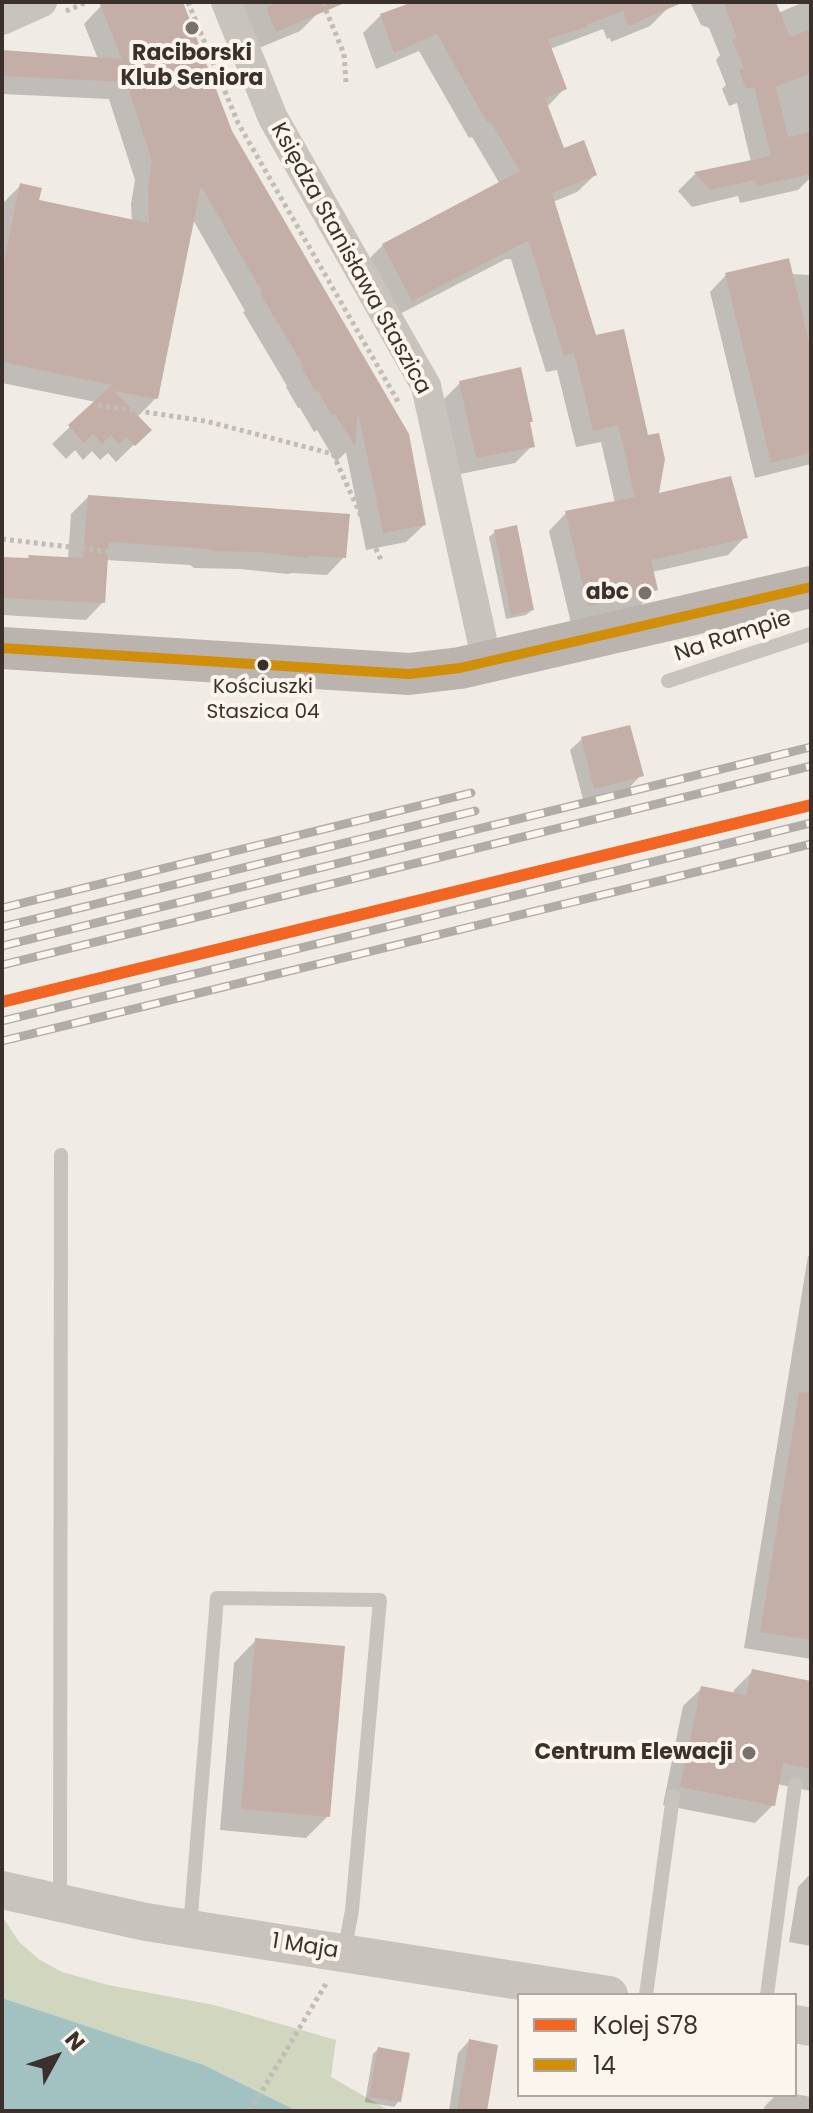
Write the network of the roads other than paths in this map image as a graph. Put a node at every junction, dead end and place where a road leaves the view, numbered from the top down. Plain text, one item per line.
1 (42, 2) edge
2 (226, 2) edge
3 (2, 20) edge
4 (811, 587) edge
5 (811, 634) edge
6 (2, 648) edge
7 (487, 662) junction
8 (668, 681) dead end
9 (61, 1155) dead end
10 (795, 1785) dead end
11 (673, 1796) dead end
12 (2, 1890) edge
13 (60, 1904) junction
14 (190, 1929) junction
15 (344, 1953) junction
16 (596, 1993) edge
17 (646, 1993) edge
18 (767, 1993) edge

1 - 3 street
2 - 7 street, Księdza Stanisława Staszica
4 - 7 main road
5 - 8 lane, Na Rampie
6 - 7 main road
9 - 13 lane
10 - 18 lane
11 - 17 lane
12 - 13 street, 1 Maja
13 - 14 street, 1 Maja
14 - 15 street, 1 Maja
14 - 15 lane
15 - 16 street, 1 Maja

